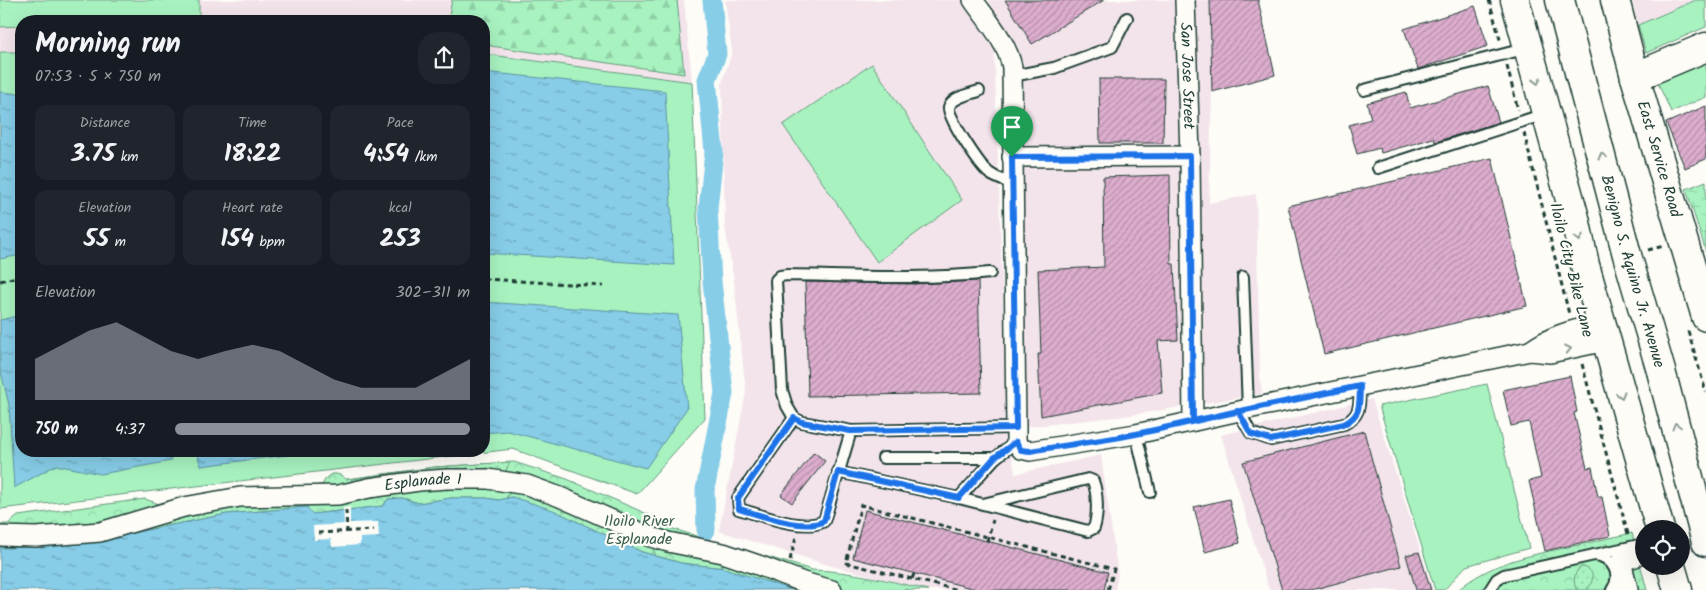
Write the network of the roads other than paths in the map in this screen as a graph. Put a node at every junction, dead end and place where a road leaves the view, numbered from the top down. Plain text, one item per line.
1 (973, 0) edge
2 (1185, 0) edge
3 (1515, 0) edge
4 (1560, 0) edge
5 (1620, 2) edge
6 (1127, 18) dead end
7 (1706, 47) edge
8 (1516, 51) junction
9 (1012, 76) junction
10 (1635, 77) junction
11 (1364, 90) dead end
12 (979, 91) dead end
13 (1533, 118) junction
14 (1190, 156) junction
15 (1012, 157) junction
16 (1378, 168) dead end
17 (1013, 184) junction
18 (990, 273) dead end
19 (1243, 277) dead end
20 (1697, 325) edge
21 (1604, 332) junction
22 (1360, 386) junction
23 (1243, 410) junction
24 (794, 418) junction
25 (1193, 421) junction
26 (850, 431) junction
27 (1136, 434) junction
28 (1016, 435) junction
29 (883, 458) dead end
30 (994, 458) junction
31 (838, 472) junction
32 (1150, 492) dead end
33 (959, 498) junction
34 (983, 504) junction
35 (1657, 520) edge
36 (1704, 525) edge
37 (0, 536) edge
38 (1635, 549) edge
39 (1635, 550) edge
40 (1587, 556) junction
41 (1674, 575) edge
42 (1491, 588) edge
43 (832, 590) edge
44 (1612, 590) edge
45 (1623, 590) edge
46 (1678, 590) edge

1 - 9 street
2 - 14 street, San Jose Street
3 - 8 main road
36 -> 4 main road, Benigno S. Aquino Jr. Avenue
5 - 10 main road, East Service Road
6 - 9 lane
7 - 10 main road
8 - 11 lane
8 -> 13 main road
9 - 15 street
10 - 20 main road, East Service Road
12 - 17 lane
13 - 16 lane
13 -> 21 main road
14 - 15 street
14 - 25 street, San Jose Street
15 - 17 street
17 - 28 street
18 - 24 lane
19 - 23 lane
21 - 22 street
21 -> 35 main road
22 - 23 street
22 - 23 lane
23 - 25 street
24 - 26 lane
24 - 31 lane
25 - 27 street
26 - 28 lane
26 - 31 lane
27 - 28 street
27 - 32 lane
28 - 30 lane
29 - 30 lane
30 - 33 lane
31 - 33 lane
33 - 34 lane
34 - 34 lane
37 - 43 street, Esplanade 1
38 - 40 lane
39 - 45 street
40 - 42 lane
40 - 44 lane
41 - 46 main road

